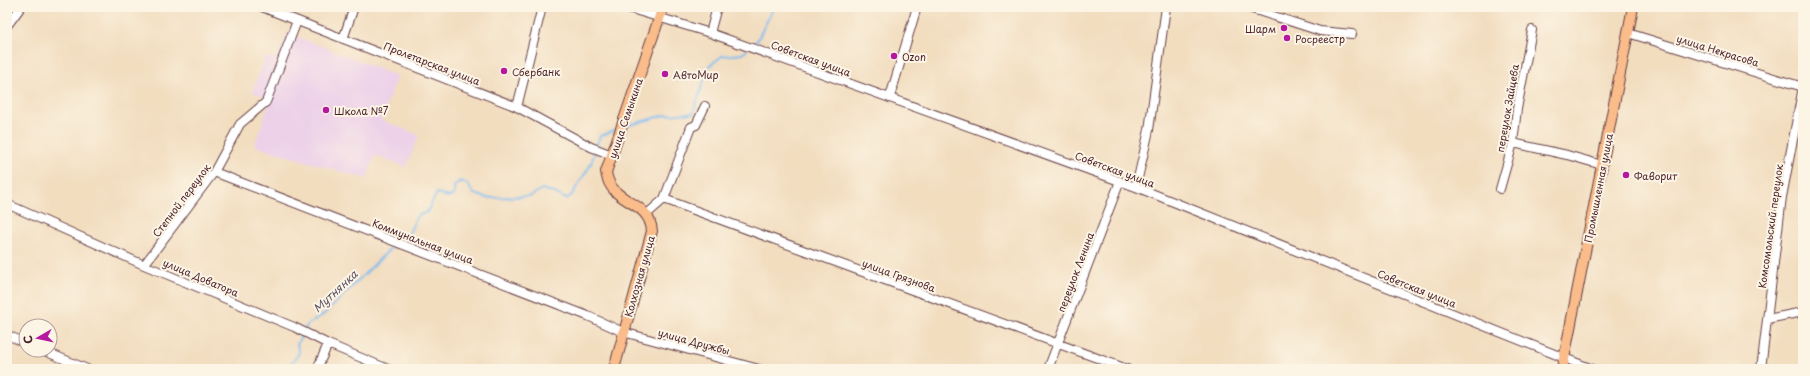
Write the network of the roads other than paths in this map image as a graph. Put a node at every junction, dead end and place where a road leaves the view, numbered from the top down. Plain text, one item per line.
1 (21, 7) edge
2 (262, 7) edge
3 (354, 7) edge
4 (542, 7) edge
5 (625, 7) edge
6 (663, 7) edge
7 (717, 7) edge
8 (916, 7) edge
9 (1166, 7) edge
10 (1246, 7) edge
11 (1633, 7) edge
12 (659, 18) junction
13 (297, 21) junction
14 (7, 26) edge
15 (1532, 30) dead end
16 (710, 33) junction
17 (1628, 33) junction
18 (1352, 34) dead end
19 (343, 39) junction
20 (1803, 87) edge
21 (890, 97) junction
22 (705, 106) dead end
23 (517, 107) junction
24 (1513, 143) junction
25 (612, 155) junction
26 (1602, 165) junction
27 (214, 172) junction
28 (1120, 182) junction
29 (1136, 187) junction
30 (1500, 189) dead end
31 (664, 199) junction
32 (7, 204) edge
33 (647, 214) junction
34 (144, 265) junction
35 (1803, 312) edge
36 (1767, 319) junction
37 (623, 332) junction
38 (7, 335) edge
39 (18, 340) edge
40 (328, 344) junction
41 (1058, 344) junction
42 (58, 357) edge
43 (1565, 358) junction
44 (87, 369) edge
45 (316, 369) edge
46 (388, 369) edge
47 (614, 369) edge
48 (759, 369) edge
49 (1048, 369) edge
50 (1127, 369) edge
51 (1562, 369) edge
52 (1592, 369) edge
53 (1761, 369) edge

1 - 14 street
2 - 13 street, Пролетарская улица
3 - 19 street
4 - 23 street
5 - 12 street, Советская улица
6 - 12 main road, улица Семыкина
7 - 16 street
8 - 21 street
9 - 29 street
10 - 18 street
11 - 17 main road, Промышленная улица
12 - 16 street, Советская улица
12 - 25 main road, улица Семыкина
13 - 19 street, Пролетарская улица
13 - 27 street, Степной переулок
15 - 24 street, переулок Зайцева
16 - 21 street, Советская улица
17 - 20 street, улица Некрасова
17 - 26 main road, Промышленная улица
19 - 23 street, Пролетарская улица
20 - 36 street, Комсомольский переулок
21 - 28 street, Советская улица
22 - 31 street
23 - 25 street, Пролетарская улица
24 - 26 street
24 - 30 street, переулок Зайцева
25 - 33 main road, улица Семыкина
26 - 43 main road, Промышленная улица
27 - 34 street, Степной переулок
27 - 37 street, Коммунальная улица
28 - 29 street, Советская улица
28 - 41 street, переулок Ленина
29 - 43 street, Советская улица
31 - 33 street
31 - 41 street, улица Грязнова
32 - 34 street, улица Доватора
33 - 37 main road, Колхозная улица
34 - 40 street, улица Доватора
35 - 36 street
36 - 53 street, Комсомольский переулок
37 - 47 main road, Колхозная улица
37 - 48 street, улица Дружбы
38 - 39 street
40 - 45 street
40 - 46 street, улица Доватора
41 - 49 street, переулок Ленина
41 - 50 street, улица Грязнова
42 - 44 street
43 - 51 main road, Промышленная улица
43 - 52 street, Советская улица

